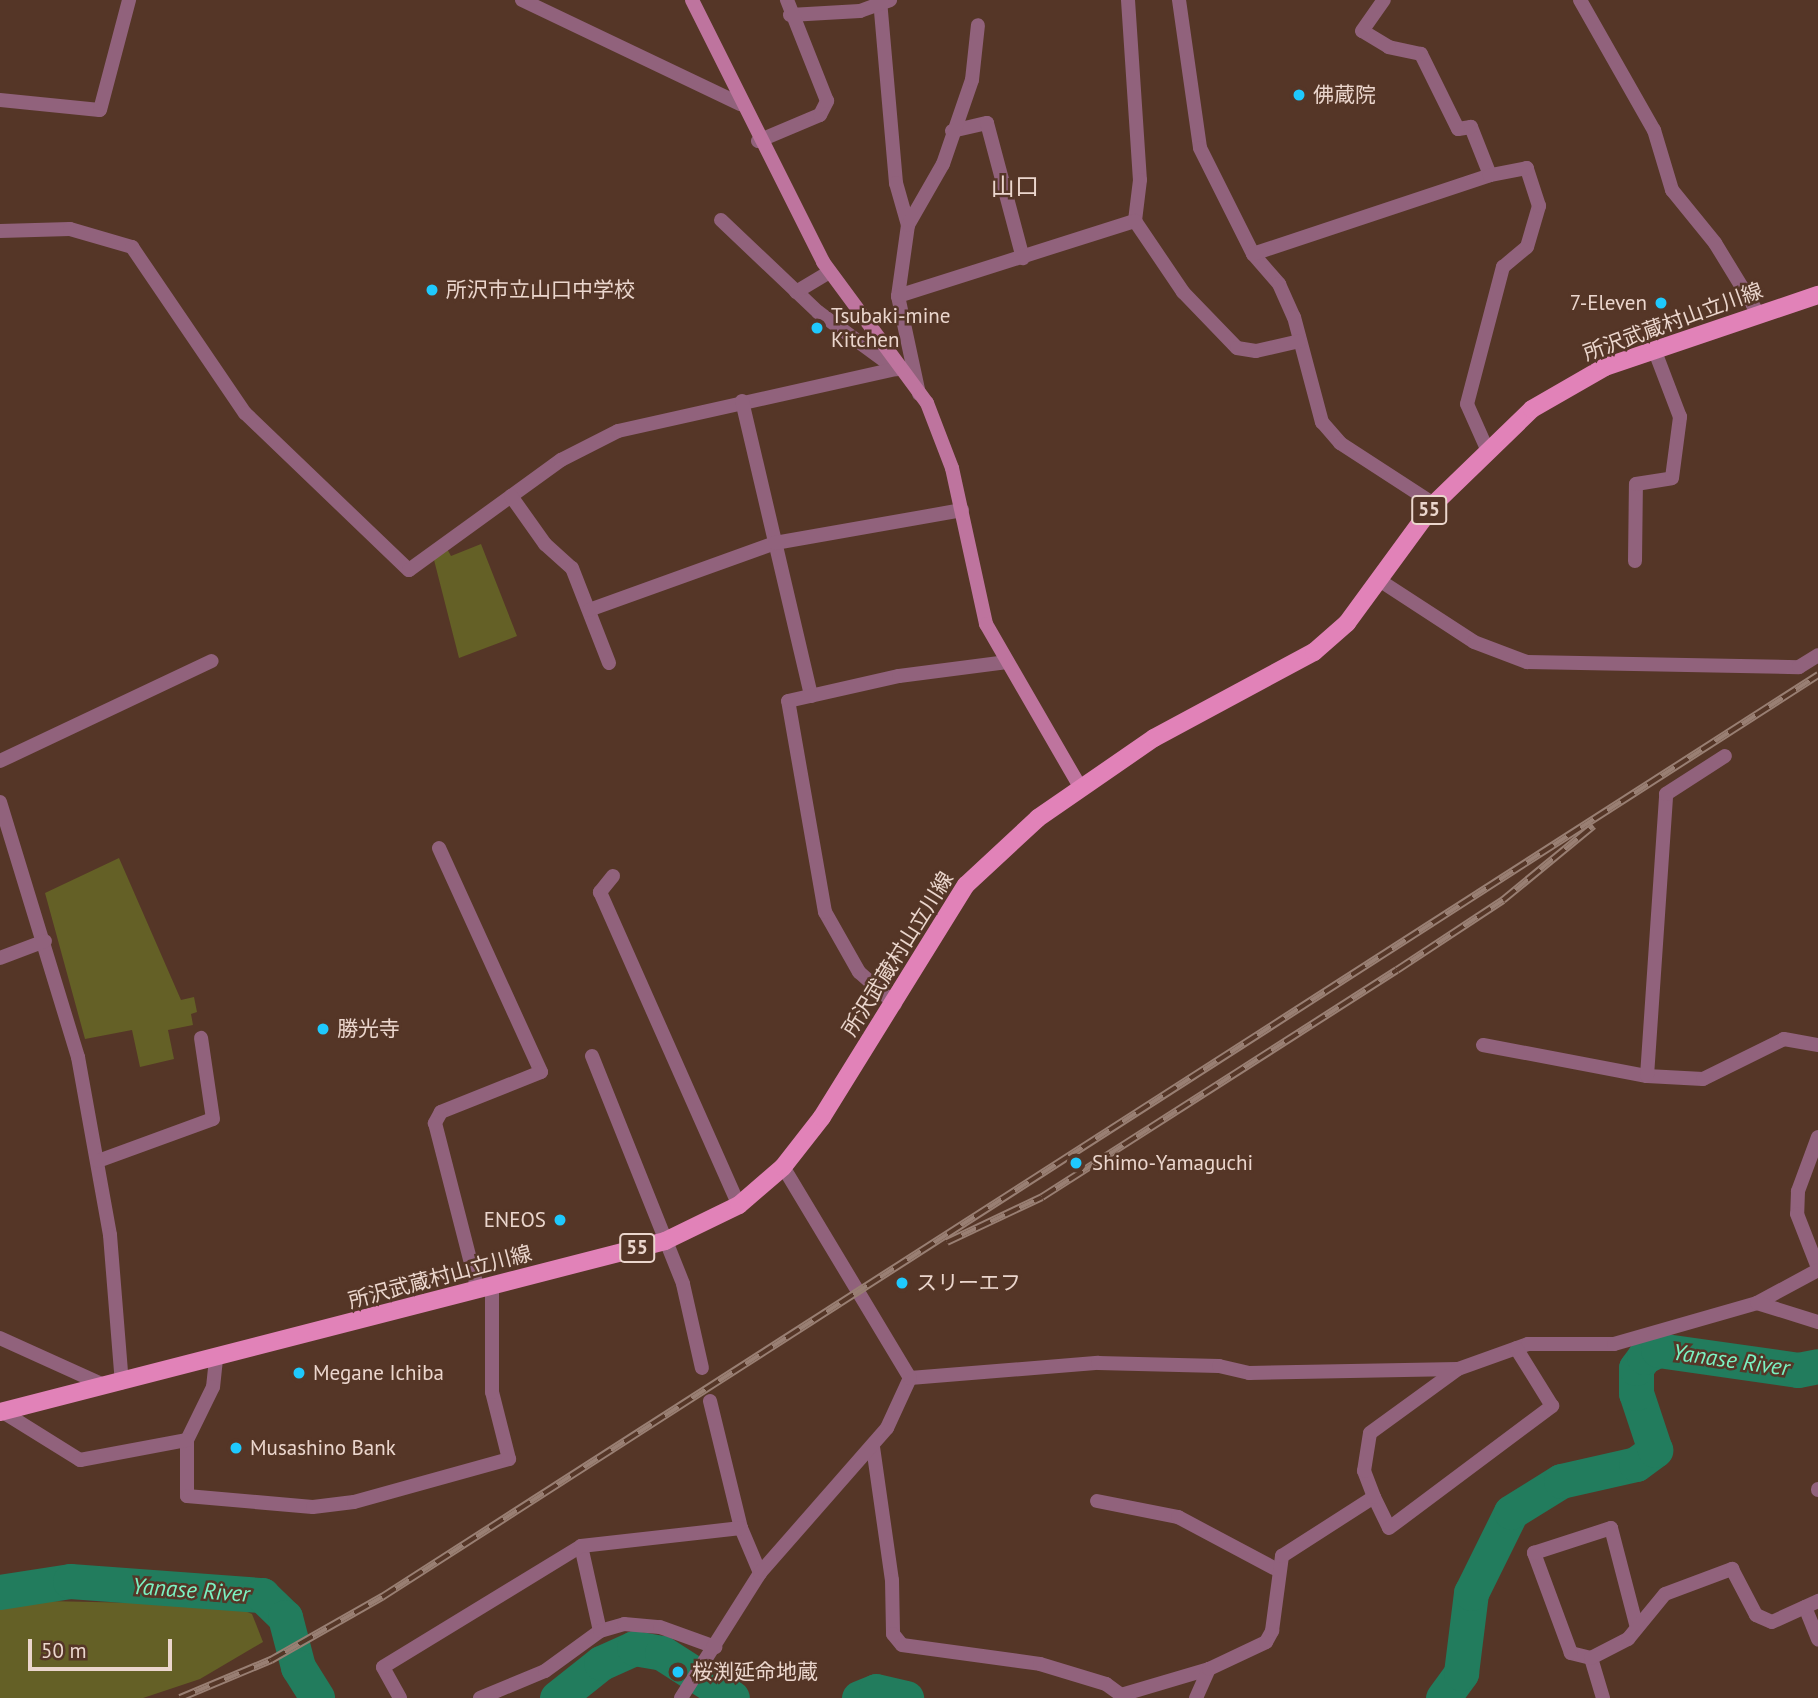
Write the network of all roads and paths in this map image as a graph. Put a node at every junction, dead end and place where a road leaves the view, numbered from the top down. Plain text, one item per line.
1 (129, 0) edge
2 (522, 0) edge
3 (692, 0) edge
4 (787, 0) edge
5 (1128, 0) edge
6 (1179, 0) edge
7 (1384, 0) edge
8 (883, 2) edge
9 (1586, 3) edge
10 (790, 16) junction
11 (978, 25) dead end
12 (0, 100) edge
13 (740, 104) junction
14 (952, 131) junction
15 (758, 141) junction
16 (1490, 175) junction
17 (721, 220) dead end
18 (1135, 221) junction
19 (908, 225) junction
20 (0, 231) edge
21 (1253, 254) junction
22 (1023, 258) junction
23 (829, 272) junction
24 (796, 292) junction
25 (1818, 295) edge
26 (898, 296) junction
27 (1759, 315) junction
28 (1300, 341) junction
29 (1654, 349) junction
30 (896, 369) junction
31 (919, 394) junction
32 (742, 401) junction
33 (1487, 449) junction
34 (511, 496) junction
35 (1434, 503) junction
36 (962, 510) junction
37 (775, 543) junction
38 (1634, 561) dead end
39 (1379, 580) junction
40 (589, 610) junction
41 (1818, 655) edge
42 (212, 661) dead end
43 (1007, 662) junction
44 (609, 663) dead end
45 (811, 696) junction
46 (1725, 757) dead end
47 (0, 761) edge
48 (1079, 785) junction
49 (0, 802) edge
50 (439, 848) dead end
51 (613, 876) dead end
52 (45, 941) junction
53 (0, 958) edge
54 (895, 1004) junction
55 (201, 1038) dead end
56 (1483, 1045) dead end
57 (1818, 1045) edge
58 (592, 1056) dead end
59 (1647, 1076) junction
60 (1818, 1137) edge
61 (98, 1161) junction
62 (783, 1167) junction
63 (739, 1205) junction
64 (665, 1241) junction
65 (1818, 1269) edge
66 (485, 1288) junction
67 (1757, 1303) junction
68 (1818, 1322) edge
69 (0, 1338) edge
70 (1516, 1348) junction
71 (216, 1359) junction
72 (702, 1368) dead end
73 (1458, 1369) junction
74 (910, 1378) junction
75 (114, 1385) junction
76 (710, 1401) dead end
77 (2, 1412) edge
78 (187, 1440) junction
79 (873, 1447) junction
80 (1374, 1497) junction
81 (1097, 1501) dead end
82 (741, 1528) junction
83 (581, 1546) junction
84 (1276, 1569) junction
85 (760, 1573) junction
86 (1812, 1604) edge
87 (1637, 1628) junction
88 (600, 1630) junction
89 (1818, 1639) edge
90 (715, 1647) junction
91 (1591, 1658) junction
92 (1209, 1669) junction
93 (1123, 1696) edge
94 (400, 1698) edge
95 (480, 1698) edge
96 (681, 1698) edge
97 (1196, 1698) edge
98 (1603, 1698) edge

1 - 12 street
2 - 13 street
3 - 13 street
4 - 10 street
5 - 18 street
6 - 21 street
7 - 16 street
8 - 10 street
8 - 19 street
9 - 27 street
10 - 15 street
11 - 14 street
13 - 15 street
14 - 19 street
14 - 22 street
15 - 23 street
16 - 21 street
16 - 33 street
17 - 24 street
18 - 22 street
18 - 28 street
19 - 26 street
20 - 34 street
21 - 28 street
22 - 26 street
23 - 24 street
23 - 30 street
24 - 30 street
25 - 27 main road, 所沢武蔵村山立川線 / 55
26 - 31 street
27 - 29 main road, 所沢武蔵村山立川線 / 55
28 - 35 street
29 - 33 main road, 所沢武蔵村山立川線 / 55
29 - 38 street
30 - 31 street
30 - 32 street
31 - 36 street
32 - 34 street
32 - 37 street
33 - 35 main road, 所沢武蔵村山立川線 / 55
34 - 40 street
35 - 39 main road, 所沢武蔵村山立川線 / 55
36 - 37 street
36 - 43 street
37 - 40 street
37 - 45 street
39 - 41 street
39 - 48 main road, 所沢武蔵村山立川線 / 55
40 - 44 street
42 - 47 street
43 - 45 street
43 - 48 street
45 - 54 street
46 - 59 street
48 - 54 main road, 所沢武蔵村山立川線 / 55
49 - 52 street
50 - 66 street
51 - 63 street
52 - 53 street
52 - 61 street
54 - 62 main road, 所沢武蔵村山立川線 / 55
55 - 61 street
56 - 59 street
57 - 59 street
58 - 64 street
60 - 65 street
61 - 75 street
62 - 63 main road, 所沢武蔵村山立川線 / 55
62 - 74 street
63 - 64 main road, 所沢武蔵村山立川線 / 55
64 - 66 main road, 所沢武蔵村山立川線 / 55
64 - 72 street
65 - 67 street
66 - 71 main road, 所沢武蔵村山立川線 / 55
66 - 78 street
67 - 68 street
67 - 70 street
69 - 75 street
70 - 73 street
70 - 80 street
71 - 75 main road, 所沢武蔵村山立川線 / 55
71 - 78 street
73 - 74 street
73 - 80 street
74 - 79 street
75 - 77 main road, 所沢武蔵村山立川線 / 55
76 - 82 street
77 - 78 street
79 - 85 street
79 - 93 street
80 - 84 street
81 - 84 street
82 - 83 street
82 - 85 street
83 - 88 street
83 - 94 street
84 - 92 street
85 - 90 street
86 - 87 street
86 - 89 street
87 - 91 street
87 - 91 street
88 - 90 street
88 - 95 street
90 - 96 street
91 - 98 street
92 - 93 street
92 - 97 street

